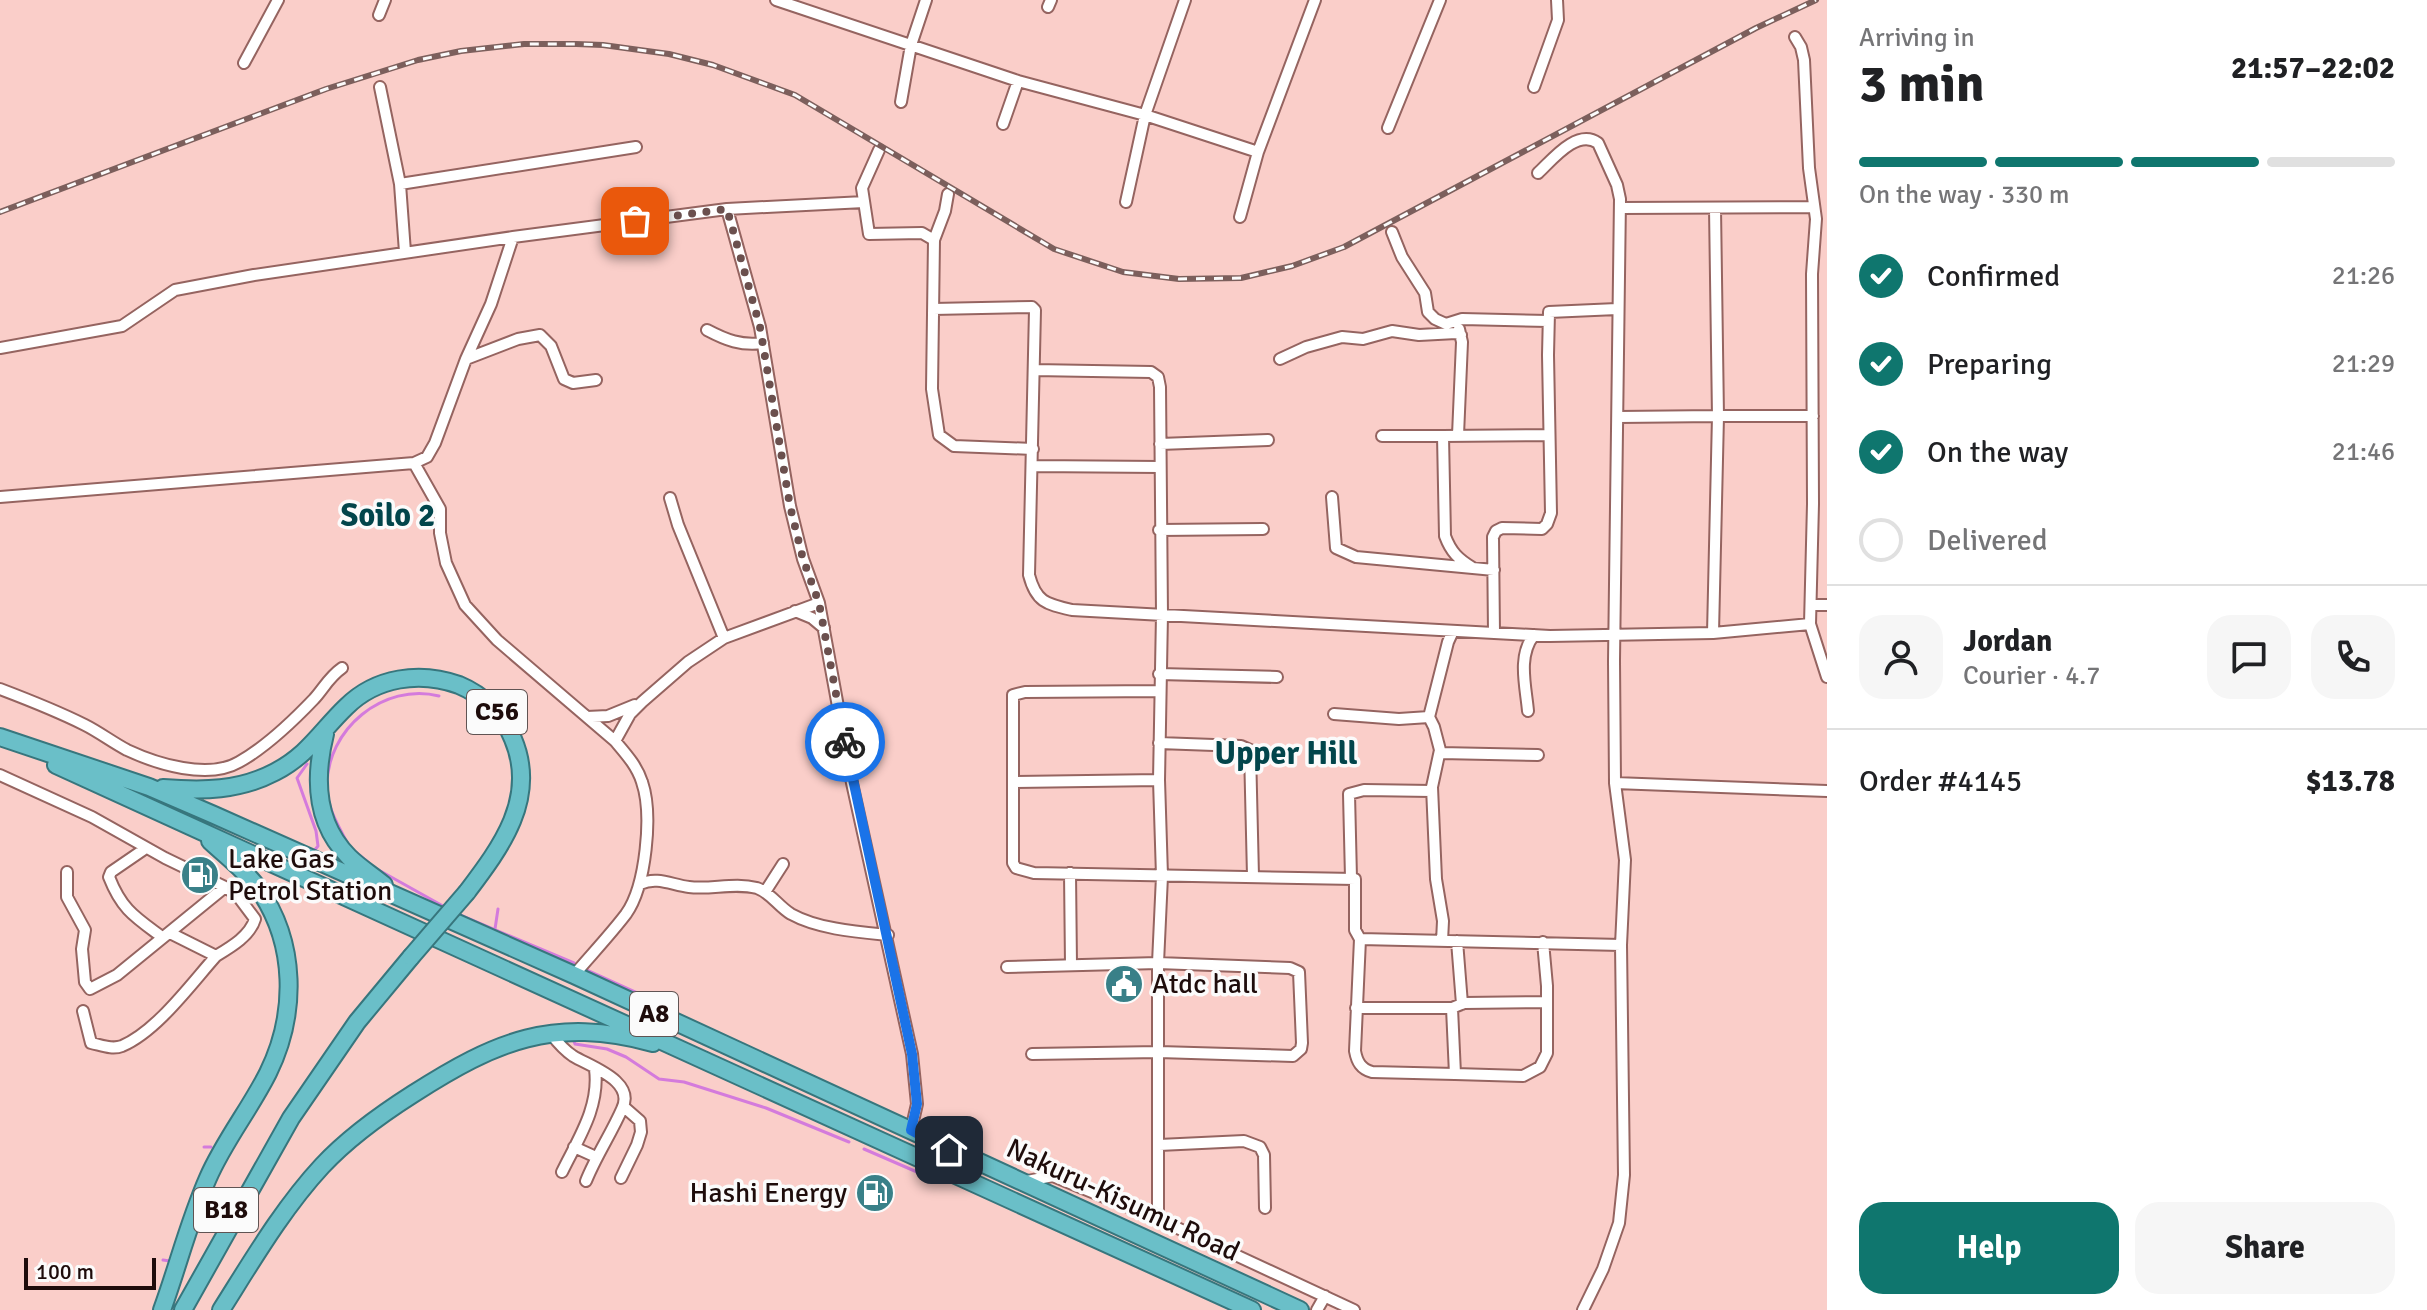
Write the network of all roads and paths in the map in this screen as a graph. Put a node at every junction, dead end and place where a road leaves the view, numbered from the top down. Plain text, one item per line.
1 (278, 0) edge
2 (385, 0) edge
3 (776, 0) edge
4 (926, 0) edge
5 (1185, 0) edge
6 (1315, 0) edge
7 (1440, 0) edge
8 (1557, 0) edge
9 (379, 15) dead end
10 (1795, 37) dead end
11 (911, 45) junction
12 (244, 63) dead end
13 (1018, 81) junction
14 (380, 87) dead end
15 (1534, 87) dead end
16 (901, 102) dead end
17 (1145, 115) junction
18 (1003, 124) dead end
19 (1388, 128) dead end
20 (636, 147) dead end
21 (879, 150) dead end
22 (1258, 152) junction
23 (1538, 173) dead end
24 (400, 184) junction
25 (948, 194) dead end
26 (864, 202) junction
27 (1126, 202) dead end
28 (1814, 207) junction
29 (1620, 208) junction
30 (1715, 208) junction
31 (727, 209) junction
32 (1240, 217) dead end
33 (1392, 232) dead end
34 (513, 237) junction
35 (934, 240) junction
36 (405, 252) junction
37 (933, 309) junction
38 (1617, 309) junction
39 (1548, 321) junction
40 (1454, 322) junction
41 (707, 330) dead end
42 (1461, 335) junction
43 (763, 343) junction
44 (0, 348) edge
45 (466, 359) junction
46 (1280, 359) dead end
47 (1034, 370) junction
48 (596, 380) dead end
49 (1718, 416) junction
50 (1813, 416) junction
51 (1618, 417) junction
52 (1458, 435) junction
53 (1549, 435) junction
54 (1382, 436) dead end
55 (1443, 436) junction
56 (1268, 440) dead end
57 (1160, 444) junction
58 (1033, 449) junction
59 (414, 463) junction
60 (1032, 466) junction
61 (1160, 467) junction
62 (0, 497) edge
63 (1332, 497) dead end
64 (670, 498) dead end
65 (1263, 529) dead end
66 (1159, 530) junction
67 (1473, 568) junction
68 (1494, 570) junction
69 (819, 603) junction
70 (1811, 605) junction
71 (1827, 605) edge
72 (795, 611) junction
73 (1162, 614) junction
74 (1810, 624) junction
75 (824, 629) junction
76 (1453, 631) junction
77 (1494, 633) junction
78 (1713, 633) junction
79 (1534, 635) junction
80 (1614, 637) junction
81 (724, 638) junction
82 (342, 668) dead end
83 (1159, 674) junction
84 (1277, 677) dead end
85 (1827, 677) edge
86 (0, 689) edge
87 (1159, 691) junction
88 (642, 702) junction
89 (1528, 711) dead end
90 (1334, 714) dead end
91 (587, 717) junction
92 (1429, 717) junction
93 (325, 732) junction
94 (0, 738) edge
95 (615, 741) junction
96 (1159, 743) junction
97 (1440, 753) junction
98 (1538, 755) dead end
99 (0, 775) edge
100 (1159, 780) junction
101 (1013, 782) junction
102 (1615, 783) junction
103 (149, 787) junction
104 (1432, 791) junction
105 (1827, 791) edge
106 (195, 827) junction
107 (146, 848) junction
108 (783, 864) dead end
109 (67, 872) dead end
110 (1070, 873) junction
111 (1162, 876) junction
112 (1253, 876) junction
113 (1351, 878) junction
114 (640, 884) junction
115 (225, 887) junction
116 (467, 892) joint
117 (765, 892) junction
118 (396, 896) junction
119 (166, 935) junction
120 (888, 935) junction
121 (1360, 939) junction
122 (1442, 941) junction
123 (1457, 941) junction
124 (1543, 942) junction
125 (1621, 945) junction
126 (216, 956) junction
127 (1158, 963) junction
128 (1071, 965) junction
129 (1007, 967) dead end
130 (574, 975) junction
131 (1547, 1002) junction
132 (1457, 1006) junction
133 (1356, 1008) junction
134 (83, 1011) dead end
135 (551, 1034) junction
136 (1159, 1052) junction
137 (690, 1053) junction
138 (1032, 1054) dead end
139 (595, 1069) junction
140 (1455, 1074) junction
141 (624, 1107) junction
142 (291, 1118) junction
143 (911, 1130) junction
144 (1159, 1145) junction
145 (574, 1147) junction
146 (596, 1157) junction
147 (562, 1172) dead end
148 (621, 1178) dead end
149 (586, 1181) dead end
150 (1022, 1182) junction
151 (1265, 1208) dead end
152 (1158, 1219) junction
153 (214, 1251) junction
154 (1325, 1296) junction
155 (162, 1310) edge
156 (170, 1310) edge
157 (183, 1310) edge
158 (195, 1310) edge
159 (221, 1310) edge
160 (1252, 1310) edge
161 (1300, 1310) edge
162 (1317, 1310) edge
163 (1354, 1310) edge
164 (1583, 1310) edge

1 - 12 street
2 - 9 street
3 - 11 street
4 - 11 street
5 - 17 street
6 - 22 street
7 - 19 street
8 - 15 street
10 - 28 street
11 - 13 street
11 - 16 street
13 - 17 street
13 - 18 street
14 - 24 street
17 - 22 street
17 - 27 street
20 - 24 street
21 - 26 street
22 - 32 street
23 - 29 street
24 - 36 street
25 - 35 street
26 - 31 street
26 - 35 street
28 - 30 street
28 - 50 street
29 - 30 street
29 - 38 street
30 - 49 street
31 - 34 street
31 - 43 street
33 - 40 street
34 - 36 street
34 - 45 street
35 - 37 street
36 - 44 street
37 - 47 street
37 - 58 street
38 - 39 street
38 - 51 street
39 - 40 street
39 - 53 street
40 - 42 street
41 - 43 street
42 - 46 street
42 - 52 street
43 - 69 street
45 - 48 street
45 - 59 street
47 - 57 street
47 - 58 street
49 - 50 street
49 - 51 street
49 - 78 street
50 - 70 street
51 - 80 street
52 - 53 street
52 - 55 street
53 - 68 street
54 - 55 street
55 - 67 street
56 - 57 street
57 - 61 street
58 - 60 street
59 - 62 street
59 - 91 street
60 - 61 street
60 - 73 street
61 - 66 street
63 - 67 street
64 - 81 street
65 - 66 street
66 - 73 street
67 - 68 street
68 - 77 street
69 - 72 street
69 - 75 street
70 - 71 street
70 - 74 street
72 - 75 street
72 - 81 street
73 - 76 street
73 - 83 street
74 - 78 street
74 - 85 street
75 - 120 street
76 - 77 street
76 - 92 street
77 - 79 street
78 - 80 street
79 - 80 street
79 - 89 street
80 - 102 street
81 - 88 street
82 - 86 street
83 - 84 street
83 - 87 street
87 - 96 street
87 - 101 street
88 - 91 street
88 - 95 street
90 - 92 street
91 - 95 street
92 - 97 street
93 - 103 highway
93 - 116 highway, C56
93 - 118 highway
94 - 103 highway, Nakuru-Kisumu Road / A8
94 - 106 highway, Nakuru-Kisumu Road / A8
95 - 114 street
96 - 100 street
96 - 112 street
97 - 98 street
97 - 104 street
99 - 107 street
100 - 101 street
100 - 111 street
101 - 110 street
102 - 105 street
102 - 125 street
103 - 118 highway, Nakuru-Kisumu Road / A8
104 - 113 street
104 - 122 street
106 - 137 highway, Nakuru-Kisumu Road / A8
106 - 155 highway
107 - 115 street
107 - 119 street
108 - 117 street
109 - 119 street
110 - 111 street
110 - 128 street
111 - 112 street
111 - 127 street
112 - 113 street
113 - 121 street
114 - 117 street
114 - 130 street
115 - 119 street
115 - 126 street
116 - 142 highway, B18, bridge
117 - 120 street
118 - 130 highway, Nakuru-Kisumu Road / A8
119 - 126 street
120 - 143 street
121 - 122 street
121 - 133 street
122 - 123 street
123 - 124 street
123 - 132 street
124 - 125 street
124 - 131 street
125 - 164 street
126 - 134 street
127 - 128 street
127 - 136 street
127 - 136 street
128 - 129 street
130 - 143 highway, Nakuru-Kisumu Road / A8
131 - 132 street
131 - 140 street
132 - 133 street
132 - 140 street
133 - 140 street
135 - 137 highway
135 - 139 street
135 - 159 highway
136 - 138 street
136 - 144 street
137 - 160 highway, Nakuru-Kisumu Road / A8
139 - 141 street
139 - 145 street
141 - 146 street
141 - 148 street
142 - 153 highway, B18
142 - 156 highway, B18
143 - 150 highway, Nakuru-Kisumu Road / A8
144 - 151 street
144 - 152 street
145 - 146 street
145 - 147 street
146 - 149 street
150 - 152 street
150 - 161 highway, Nakuru-Kisumu Road / A8
152 - 154 street
153 - 157 highway, B18
153 - 158 highway
154 - 162 street
154 - 163 street

